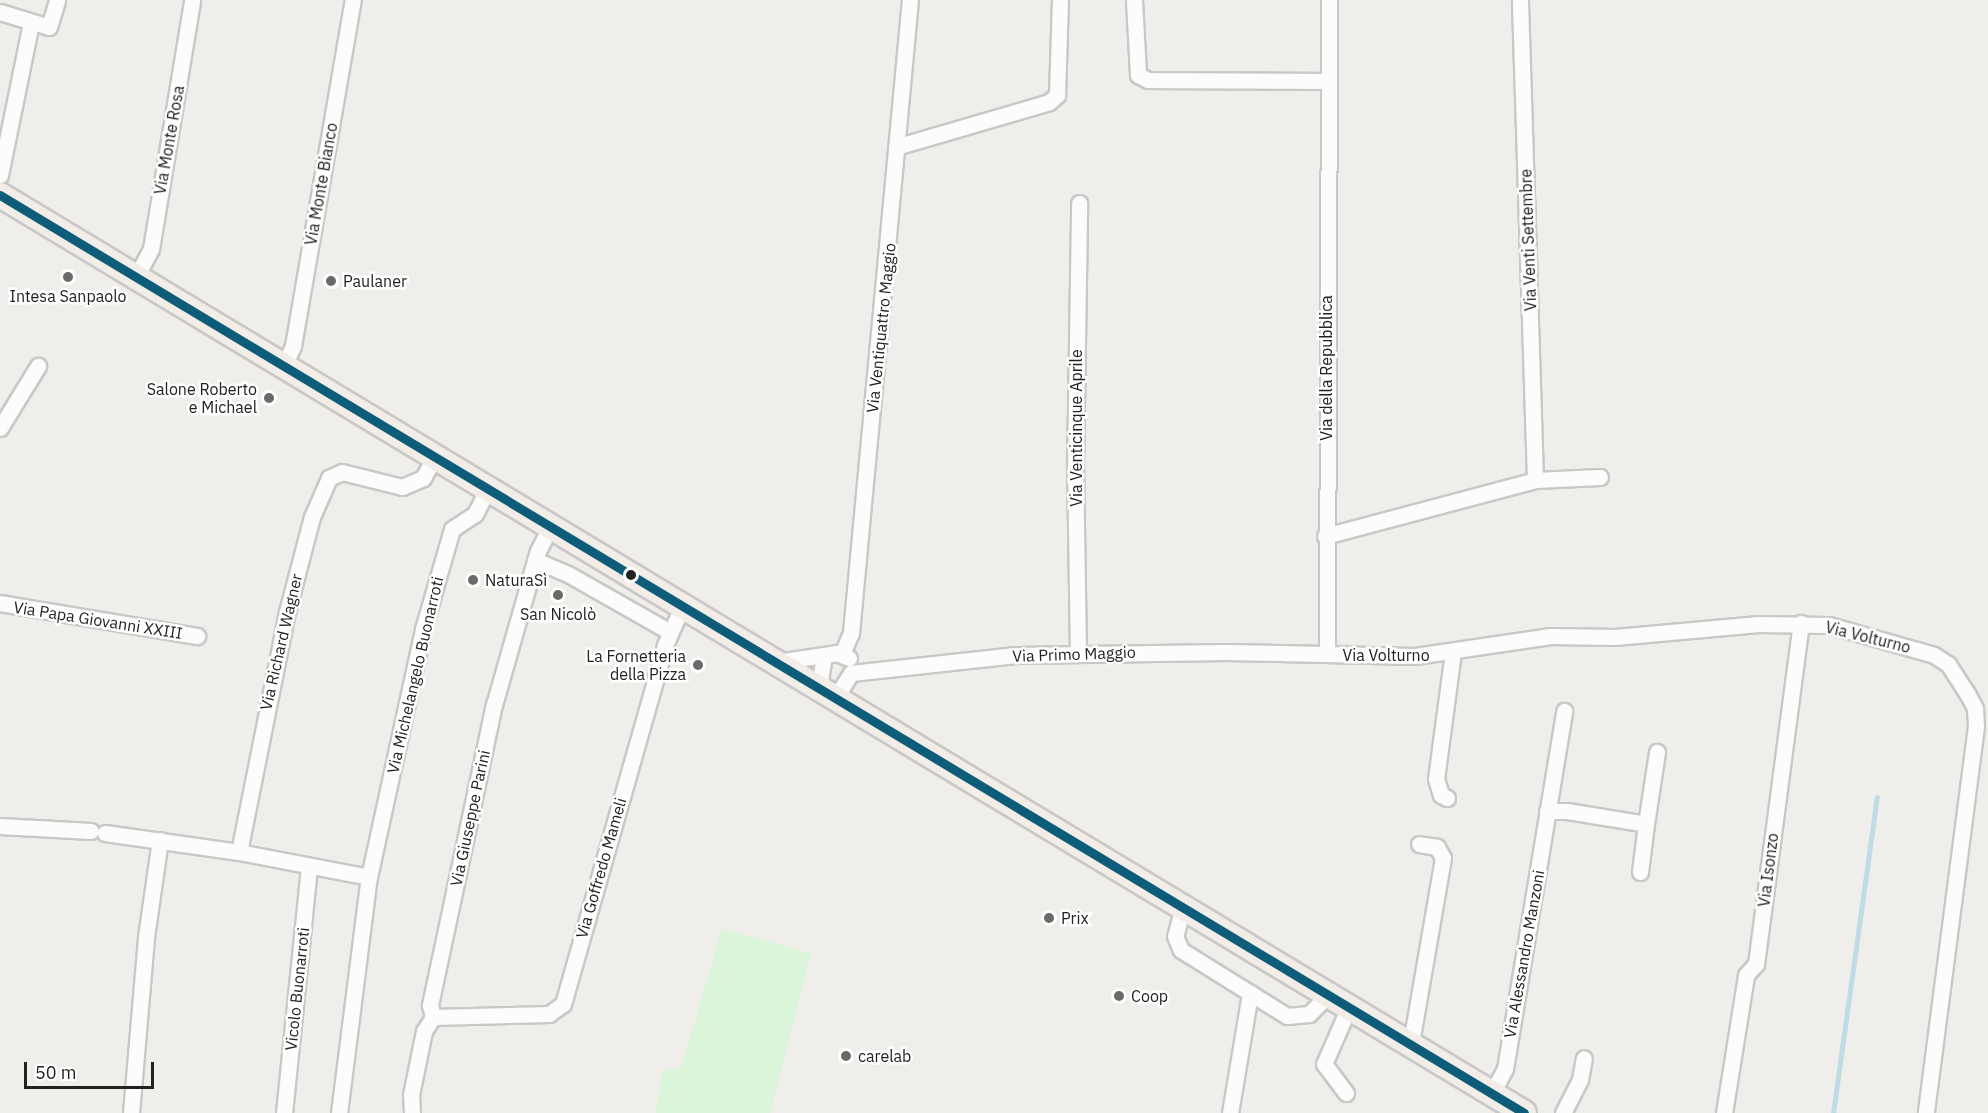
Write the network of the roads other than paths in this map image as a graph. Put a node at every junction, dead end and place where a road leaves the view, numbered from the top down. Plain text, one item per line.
1 (57, 0) edge
2 (192, 0) edge
3 (353, 0) edge
4 (910, 0) edge
5 (1060, 0) edge
6 (1134, 0) edge
7 (1329, 0) edge
8 (1520, 0) edge
9 (0, 12) edge
10 (31, 23) junction
11 (1328, 81) junction
12 (898, 146) junction
13 (0, 175) edge
14 (0, 195) edge
15 (1079, 203) dead end
16 (136, 277) junction
17 (38, 366) dead end
18 (284, 366) junction
19 (0, 428) edge
20 (435, 456) junction
21 (1600, 477) dead end
22 (1535, 480) junction
23 (488, 488) junction
24 (551, 525) junction
25 (1325, 536) junction
26 (535, 560) junction
27 (0, 603) edge
28 (683, 605) junction
29 (1801, 623) junction
30 (669, 633) junction
31 (197, 636) dead end
32 (1453, 651) junction
33 (1078, 653) junction
34 (843, 654) junction
35 (1327, 654) junction
36 (824, 656) junction
37 (777, 662) junction
38 (851, 673) junction
39 (827, 692) junction
40 (1564, 711) dead end
41 (1657, 752) dead end
42 (1447, 798) dead end
43 (1547, 811) junction
44 (1646, 824) junction
45 (0, 826) edge
46 (160, 840) junction
47 (1419, 844) dead end
48 (239, 852) junction
49 (309, 866) junction
50 (1640, 872) dead end
51 (369, 877) junction
52 (1183, 908) junction
53 (1250, 993) junction
54 (1328, 995) junction
55 (1349, 1007) junction
56 (433, 1017) junction
57 (1411, 1043) junction
58 (1584, 1058) dead end
59 (1346, 1093) dead end
60 (1492, 1093) junction
61 (1517, 1111) edge
62 (131, 1113) edge
63 (284, 1113) edge
64 (339, 1113) edge
65 (412, 1113) edge
66 (1230, 1113) edge
67 (1563, 1113) edge
68 (1724, 1113) edge
69 (1926, 1113) edge

1 - 10 street
2 - 16 street, Via Monte Rosa
3 - 18 street, Via Monte Bianco
4 - 12 street, Via Ventiquattro Maggio
5 - 12 street
6 - 11 street
7 - 11 street, Via della Repubblica
8 - 22 street, Via Venti Settembre
9 - 10 street
10 - 13 street
11 - 25 street, Via della Repubblica
12 - 34 street, Via Ventiquattro Maggio
14 - 16 main road
15 - 33 street, Via Venticinque Aprile
16 - 18 main road
17 - 19 street
18 - 20 main road
20 - 23 main road
20 - 48 street, Via Richard Wagner
21 - 22 street
22 - 25 street
23 - 24 main road
23 - 51 street, Via Michelangelo Buonarroti
24 - 26 street, Via Giuseppe Parini
24 - 28 main road
25 - 35 street, Via della Repubblica
26 - 30 street
26 - 56 street, Via Giuseppe Parini
27 - 31 street, Via Papa Giovanni XXIII
28 - 30 street, Via Goffredo Mameli
28 - 37 main road
29 - 32 street, Via Volturno
29 - 68 street, Via Isonzo
29 - 69 street, Via Volturno
30 - 56 street, Via Goffredo Mameli
32 - 35 street, Via Volturno
32 - 42 street
33 - 35 street, Via Primo Maggio
33 - 38 street, Via Primo Maggio
34 - 36 street
34 - 38 street
36 - 37 street
36 - 39 street
37 - 39 main road
38 - 39 street
39 - 52 main road
40 - 43 street, Via Alessandro Manzoni
41 - 44 street
43 - 44 street
43 - 60 street, Via Alessandro Manzoni
44 - 50 street
45 - 46 street
46 - 48 street
46 - 62 street
47 - 57 street
48 - 49 street
49 - 51 street
49 - 63 street, Vicolo Buonarroti
51 - 64 street, Via Michelangelo Buonarroti
52 - 53 street
52 - 54 main road
53 - 54 street
53 - 66 street
54 - 55 main road
55 - 57 main road
55 - 59 street
56 - 65 street, Via Giuseppe Parini
57 - 60 main road
58 - 67 street
60 - 61 main road

